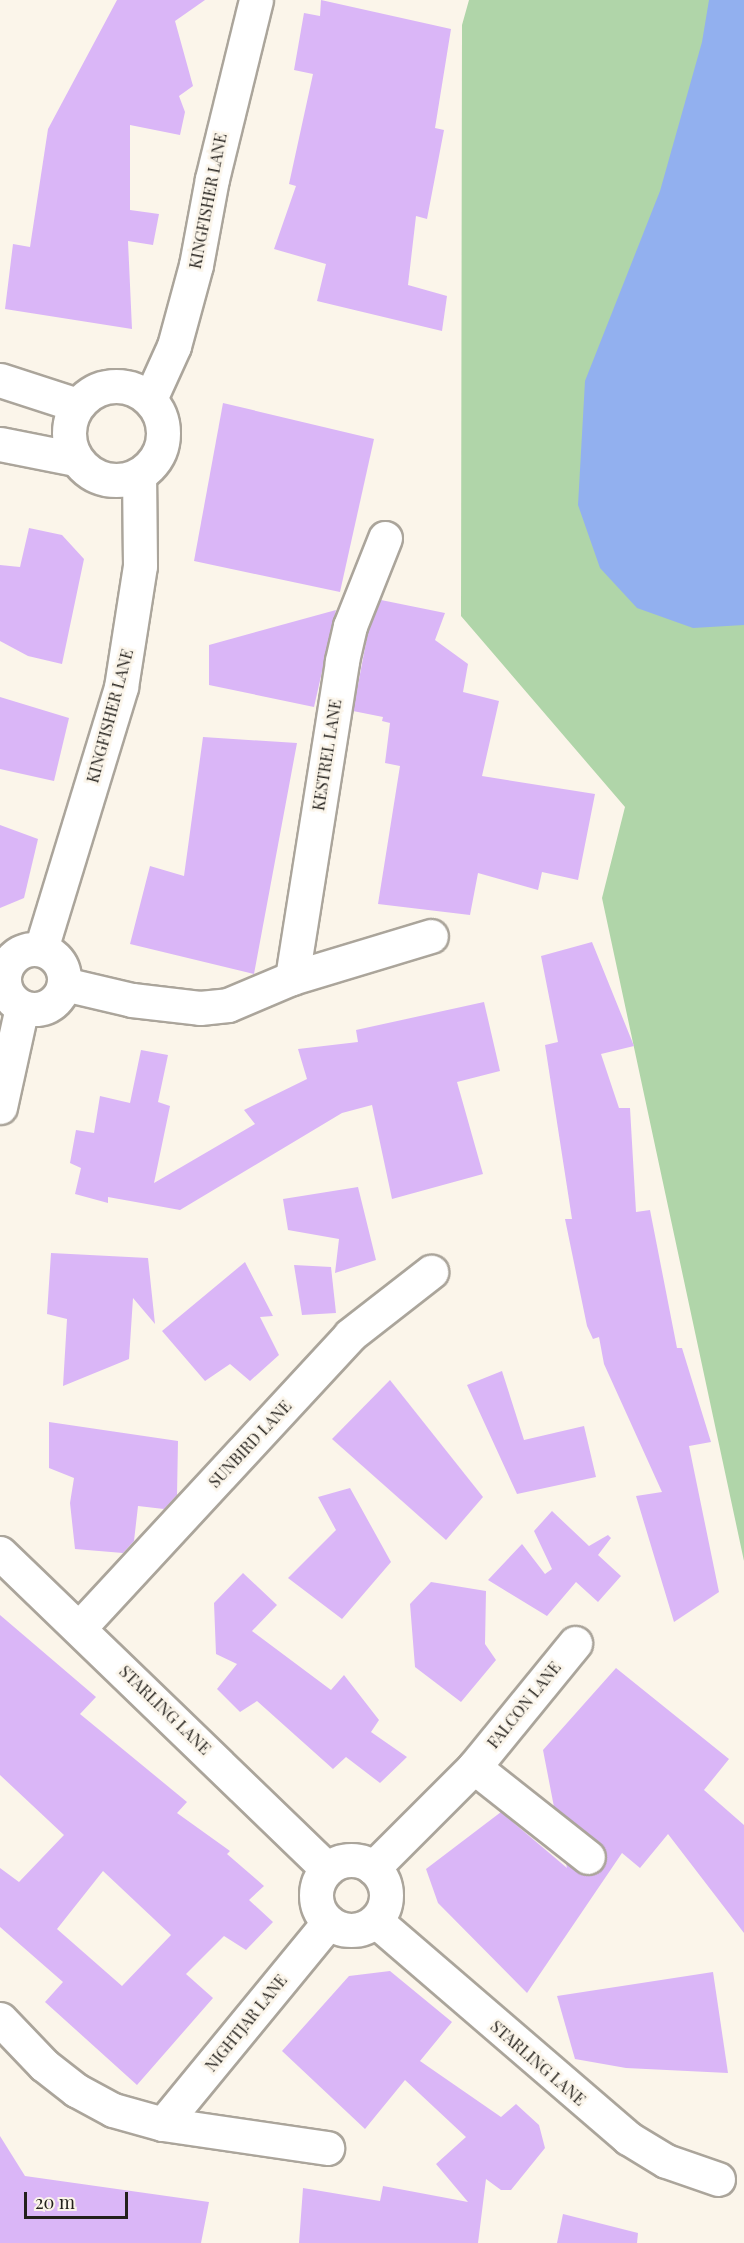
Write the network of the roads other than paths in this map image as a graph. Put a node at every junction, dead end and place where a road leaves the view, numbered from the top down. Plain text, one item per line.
1 (256, 0) edge
2 (0, 380) edge
3 (150, 399) junction
4 (77, 405) junction
5 (0, 444) edge
6 (76, 459) junction
7 (139, 476) junction
8 (385, 538) dead end
9 (431, 936) dead end
10 (41, 949) junction
11 (2, 974) edge
12 (292, 978) junction
13 (64, 984) junction
14 (22, 1007) junction
15 (0, 1107) edge
16 (431, 1272) dead end
17 (0, 1553) edge
18 (80, 1627) junction
19 (575, 1643) dead end
20 (474, 1767) junction
21 (588, 1857) dead end
22 (373, 1868) junction
23 (327, 1869) junction
24 (376, 1921) junction
25 (328, 1922) junction
26 (0, 2019) edge
27 (163, 2124) junction
28 (327, 2148) dead end
29 (717, 2179) dead end

1 - 3 street, KINGFISHER LANE
2 - 4 street
3 - 4 street
3 - 7 street
4 - 6 street
5 - 6 street
6 - 7 street
7 - 10 street, KINGFISHER LANE
8 - 12 street, KESTREL LANE
9 - 12 street
10 - 11 street
10 - 13 street
11 - 14 street
12 - 13 street
13 - 14 street
14 - 15 street
16 - 18 street, SUNBIRD LANE
17 - 18 street, STARLING LANE
18 - 23 street, STARLING LANE
19 - 20 street, FALCON LANE
20 - 21 street
20 - 22 street, FALCON LANE
22 - 23 street
22 - 24 street
23 - 25 street
24 - 25 street
24 - 29 street, STARLING LANE
25 - 27 street, NIGHTJAR LANE
26 - 27 street
27 - 28 street

